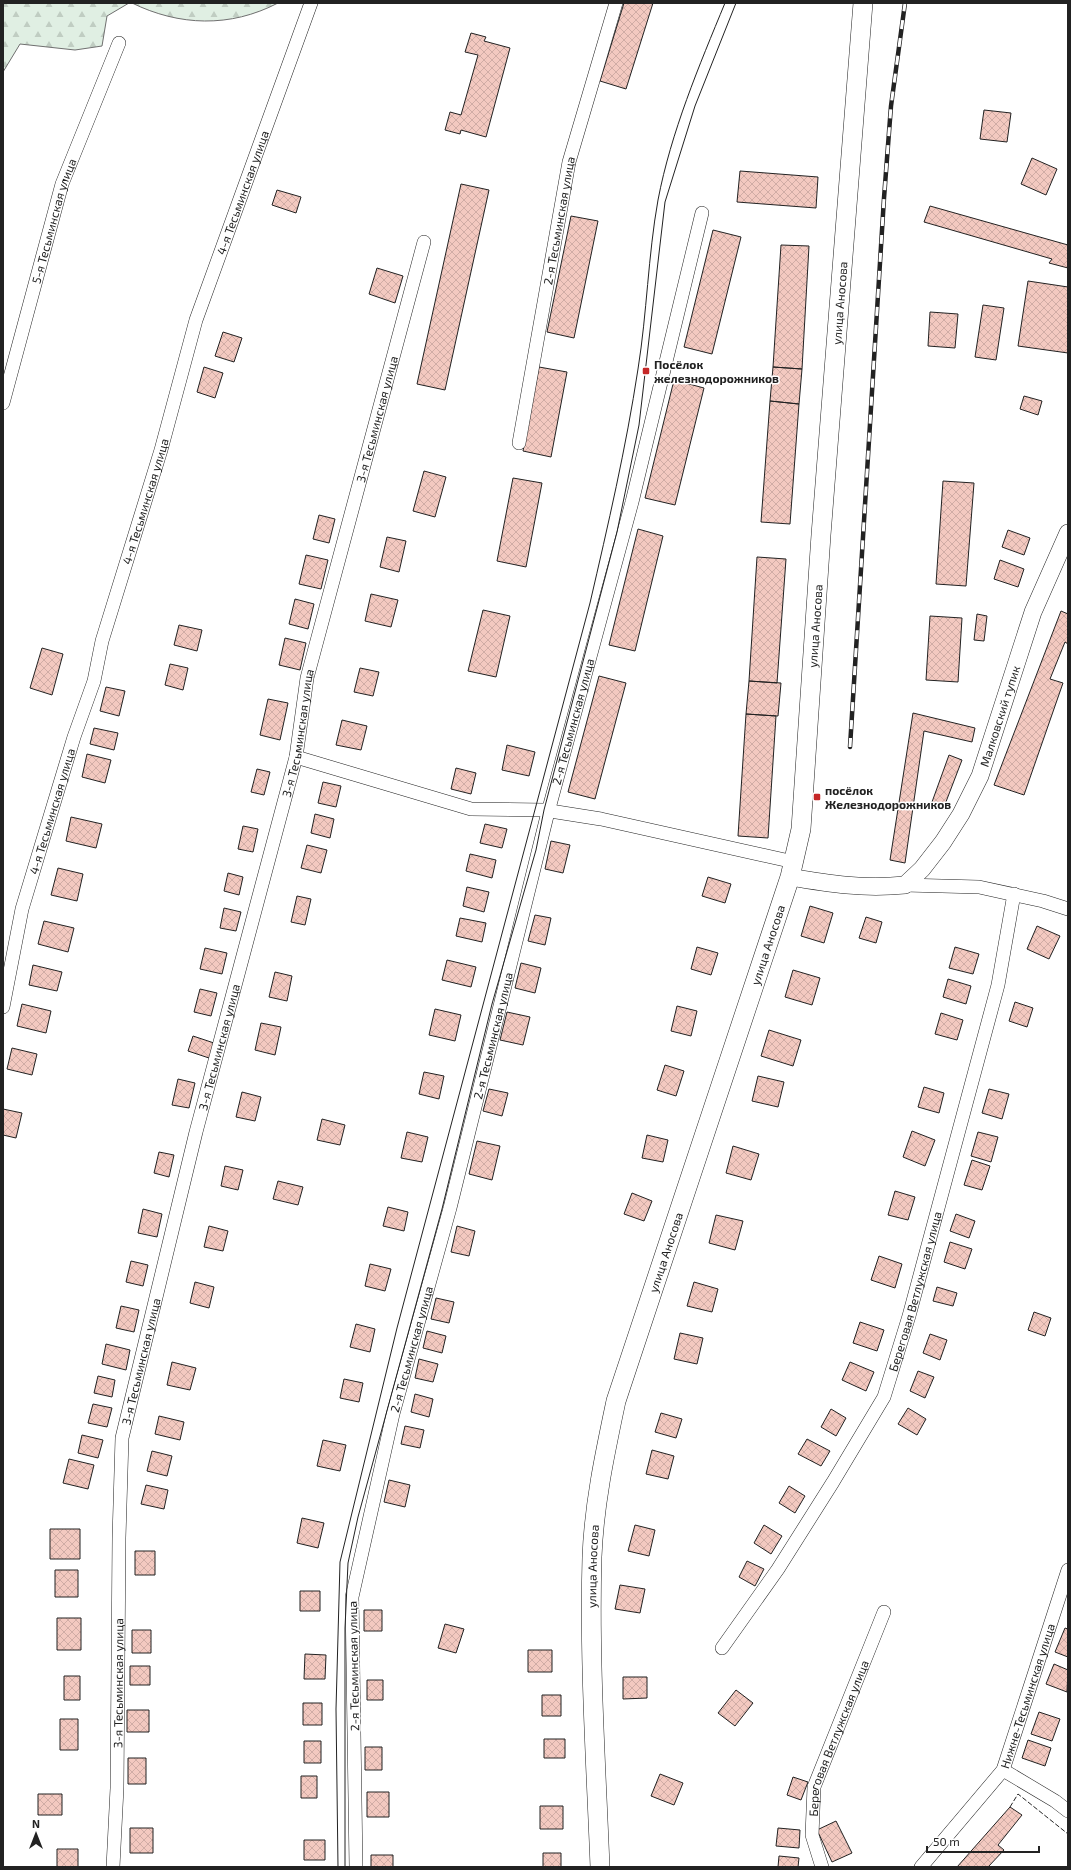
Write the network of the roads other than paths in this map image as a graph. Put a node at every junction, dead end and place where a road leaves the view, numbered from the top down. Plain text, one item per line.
1 (311, 3) edge
2 (616, 3) edge
3 (863, 3) edge
4 (119, 43) dead end
5 (702, 214) dead end
6 (424, 242) dead end
7 (3, 403) edge
8 (519, 443) dead end
9 (1068, 533) edge
10 (296, 757) junction
11 (548, 812) junction
12 (792, 870) junction
13 (905, 886) junction
14 (1014, 894) junction
15 (1068, 909) edge
16 (3, 1007) edge
17 (1068, 1570) edge
18 (884, 1612) dead end
19 (722, 1648) dead end
20 (1003, 1770) junction
21 (1068, 1811) edge
22 (113, 1867) edge
23 (356, 1867) edge
24 (600, 1867) edge
25 (822, 1867) edge
26 (921, 1867) edge

1 - 16 street, 4-я Тесьминская улица
2 - 8 street, 2-я Тесьминская улица
3 - 12 main road, улица Аносова
4 - 7 street, 5-я Тесьминская улица
5 - 11 street, 2-я Тесьминская улица
6 - 10 street, 3-я Тесьминская улица
9 - 13 street, Малковский тупик
10 - 11 street
10 - 22 street, 3-я Тесьминская улица
11 - 12 street
11 - 23 street, 2-я Тесьминская улица
12 - 13 street
12 - 24 main road, улица Аносова
13 - 14 street
14 - 15 street
14 - 19 street, Береговая Ветлужская улица
17 - 20 street, Нижне-Тесьминская улица
18 - 25 street, Береговая Ветлужская улица
20 - 21 street
20 - 26 street, Нижне-Тесьминская улица

